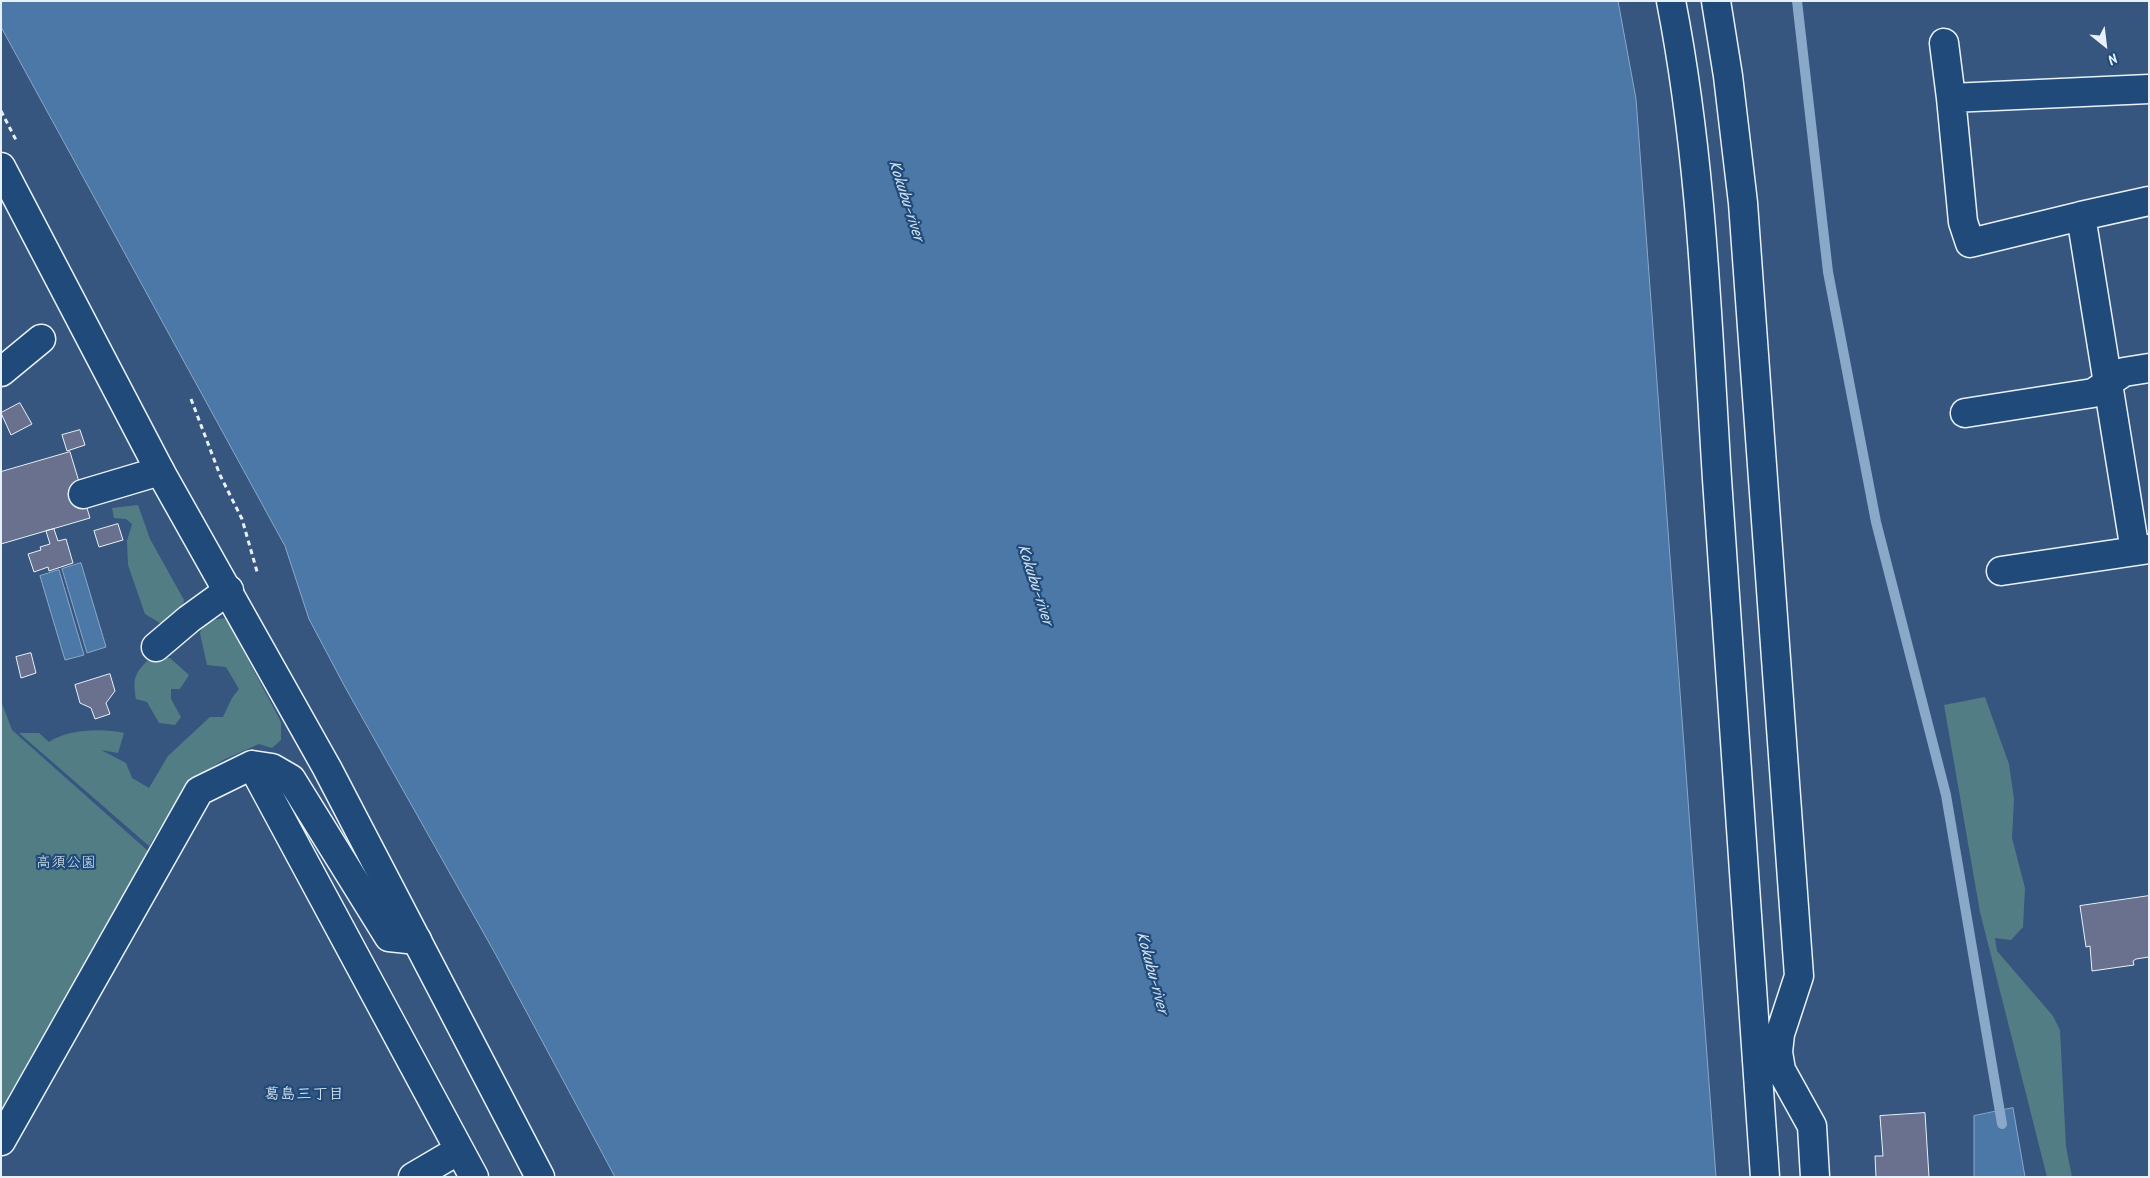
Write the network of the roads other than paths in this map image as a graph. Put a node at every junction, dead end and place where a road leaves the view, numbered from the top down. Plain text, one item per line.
1 (1671, 1) edge
2 (1716, 1) edge
3 (1944, 42) dead end
4 (2149, 89) edge
5 (1951, 98) junction
6 (1, 167) edge
7 (2149, 201) edge
8 (2080, 216) junction
9 (41, 339) dead end
10 (2149, 368) edge
11 (1, 372) edge
12 (2108, 383) junction
13 (1965, 413) dead end
14 (160, 471) junction
15 (83, 494) dead end
16 (2142, 550) edge
17 (2001, 571) dead end
18 (229, 590) junction
19 (156, 647) dead end
20 (252, 765) junction
21 (417, 940) junction
22 (1767, 1052) junction
23 (1, 1141) edge
24 (459, 1150) junction
25 (413, 1177) edge
26 (474, 1177) edge
27 (540, 1177) edge
28 (1765, 1177) edge
29 (1815, 1177) edge

1 - 22 street
2 - 22 street
3 - 5 street
4 - 5 street
5 - 8 street
6 - 14 street
7 - 8 street
8 - 12 street
9 - 11 street
10 - 12 street
12 - 13 street
12 - 16 street
14 - 15 street
14 - 18 street
16 - 17 street
18 - 19 street
18 - 21 street
20 - 21 street
20 - 23 street
20 - 24 street
21 - 27 street
22 - 28 street
22 - 29 street
24 - 25 street
24 - 26 street

